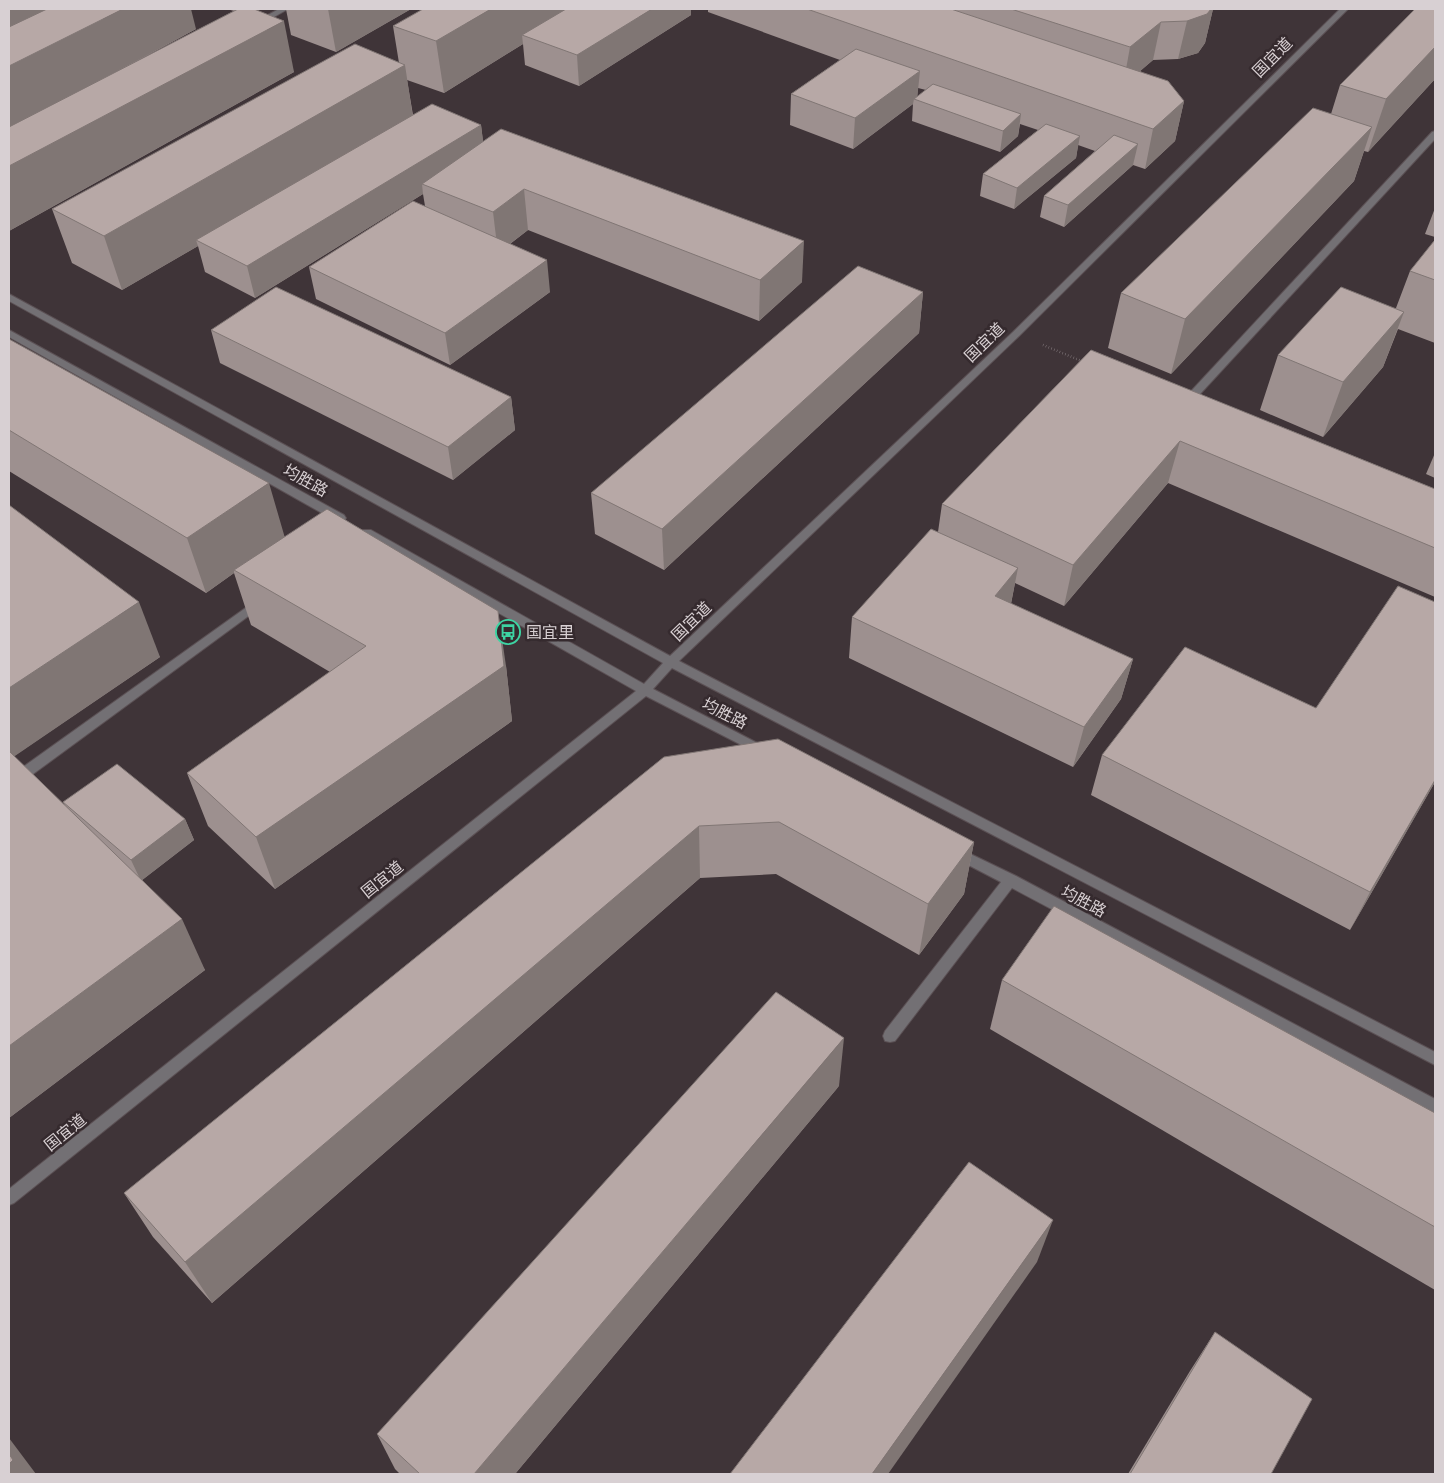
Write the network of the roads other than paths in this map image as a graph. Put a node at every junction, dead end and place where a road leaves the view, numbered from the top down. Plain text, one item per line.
1 (284, 9) edge
2 (1344, 9) edge
3 (250, 27) edge
4 (1435, 134) edge
5 (9, 297) edge
6 (9, 333) edge
7 (1193, 407) edge
8 (272, 593) edge
9 (671, 662) junction
10 (645, 690) junction
11 (776, 758) edge
12 (9, 784) edge
13 (942, 844) edge
14 (1011, 880) junction
15 (890, 1036) dead end
16 (1435, 1060) edge
17 (1435, 1106) edge
18 (9, 1198) edge

1 - 3 street
2 - 9 street, 国宜道
4 - 7 street
5 - 9 street, 均胜路
6 - 10 street, 均胜路
8 - 12 street
9 - 10 street, 国宜道
9 - 16 street, 均胜路
10 - 11 street, 均胜路
10 - 18 street, 国宜道
13 - 14 street, 均胜路
14 - 15 street
14 - 17 street, 均胜路

